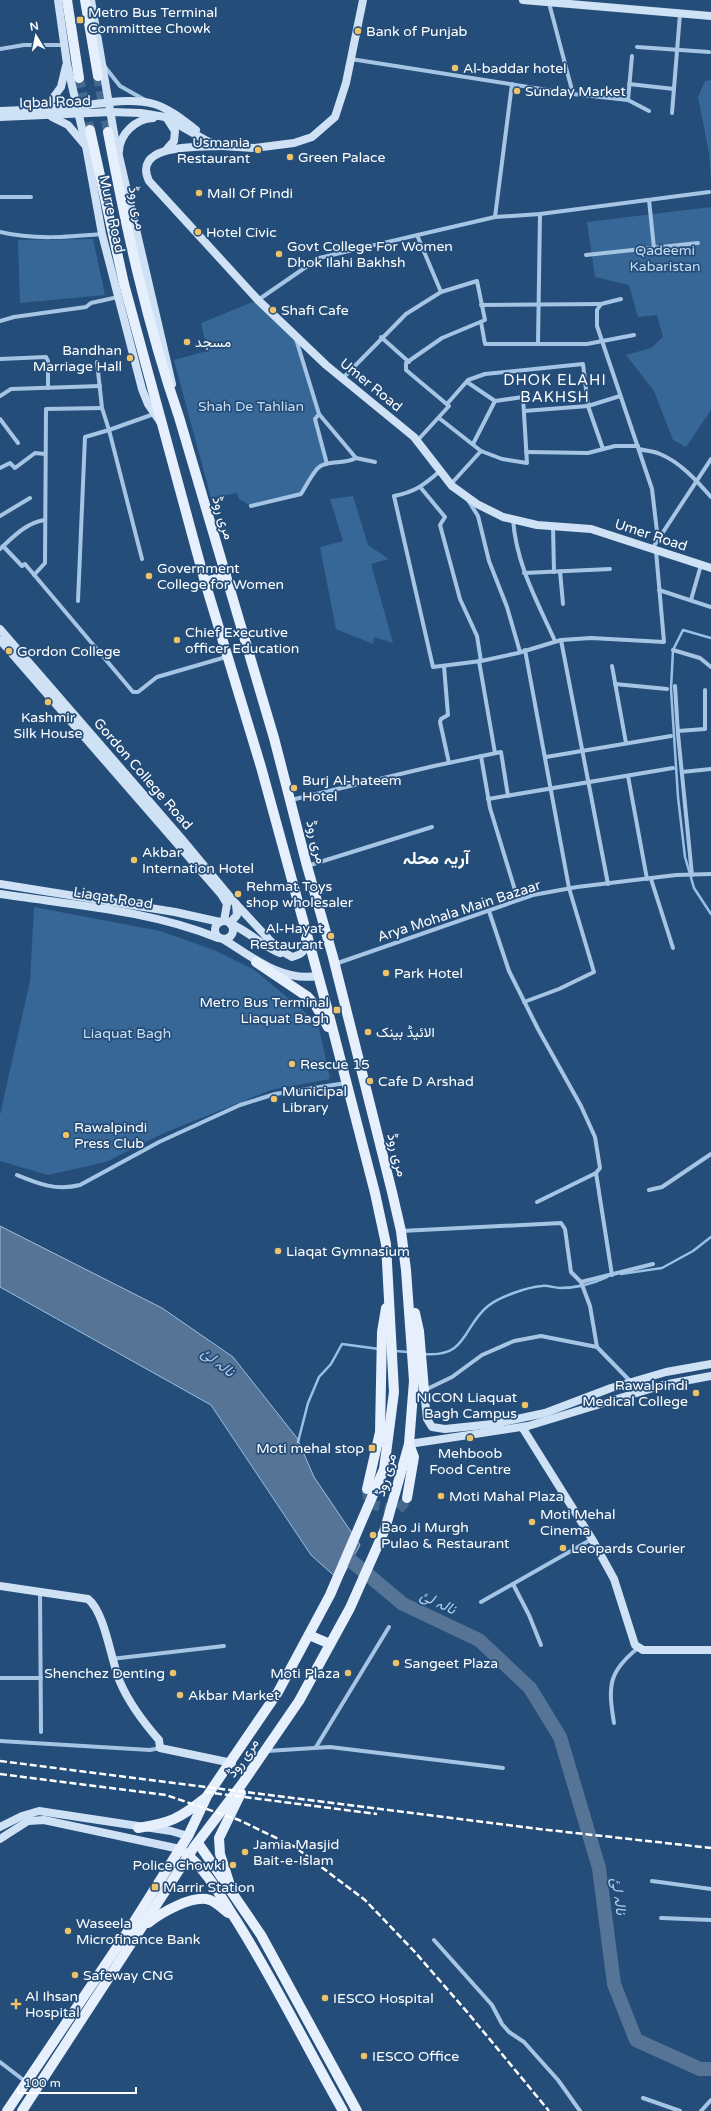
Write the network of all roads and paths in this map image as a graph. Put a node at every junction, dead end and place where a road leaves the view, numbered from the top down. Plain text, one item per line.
1 (58, 0) edge
2 (67, 0) edge
3 (86, 0) edge
4 (91, 0) edge
5 (363, 0) edge
6 (524, 0) edge
7 (549, 1) edge
8 (680, 13) junction
9 (711, 16) edge
10 (64, 45) junction
11 (637, 47) dead end
12 (0, 49) edge
13 (677, 50) junction
14 (709, 52) dead end
15 (632, 56) dead end
16 (350, 59) junction
17 (101, 62) junction
18 (67, 64) junction
19 (98, 76) tunnel mouth
20 (79, 78) tunnel mouth
21 (512, 84) junction
22 (629, 84) junction
23 (674, 89) junction
24 (573, 94) junction
25 (628, 100) junction
26 (110, 102) junction
27 (154, 104) junction
28 (78, 110) junction
29 (0, 111) edge
30 (649, 111) dead end
31 (45, 112) junction
32 (111, 112) junction
33 (672, 113) dead end
34 (0, 117) edge
35 (165, 117) junction
36 (90, 130) tunnel mouth
37 (108, 132) tunnel mouth
38 (86, 146) junction
39 (222, 146) junction
40 (167, 150) junction
41 (119, 156) junction
42 (710, 192) dead end
43 (0, 197) edge
44 (31, 197) dead end
45 (649, 200) junction
46 (540, 214) junction
47 (495, 217) junction
48 (0, 232) edge
49 (102, 234) junction
50 (416, 234) junction
51 (698, 243) dead end
52 (654, 248) junction
53 (586, 255) dead end
54 (441, 292) junction
55 (118, 297) junction
56 (620, 299) dead end
57 (258, 300) junction
58 (538, 304) junction
59 (601, 304) junction
60 (480, 305) junction
61 (0, 321) edge
62 (482, 322) junction
63 (295, 336) junction
64 (634, 336) dead end
65 (381, 337) junction
66 (602, 341) junction
67 (538, 344) junction
68 (0, 359) edge
69 (98, 362) dead end
70 (409, 362) junction
71 (343, 378) junction
72 (467, 382) junction
73 (100, 386) junction
74 (48, 388) junction
75 (0, 396) edge
76 (620, 396) junction
77 (173, 400) junction
78 (495, 401) junction
79 (447, 404) junction
80 (588, 406) junction
81 (102, 408) junction
82 (524, 411) junction
83 (154, 414) junction
84 (319, 414) junction
85 (439, 418) junction
86 (0, 419) edge
87 (163, 427) junction
88 (109, 430) junction
89 (417, 441) junction
90 (18, 443) dead end
91 (473, 444) junction
92 (638, 448) junction
93 (604, 449) junction
94 (481, 451) junction
95 (526, 452) junction
96 (45, 454) junction
97 (356, 458) junction
98 (711, 459) edge
99 (375, 462) dead end
100 (327, 464) junction
101 (0, 468) edge
102 (440, 471) junction
103 (697, 481) junction
104 (451, 484) junction
105 (421, 488) junction
106 (465, 495) junction
107 (711, 497) edge
108 (30, 498) dead end
109 (251, 506) dead end
110 (0, 516) edge
111 (513, 519) junction
112 (45, 520) junction
113 (553, 526) junction
114 (658, 540) junction
115 (2, 547) edge
116 (654, 550) junction
117 (142, 559) dead end
118 (701, 565) junction
119 (711, 568) edge
120 (610, 569) dead end
121 (560, 571) junction
122 (554, 572) junction
123 (524, 573) junction
124 (34, 575) junction
125 (226, 576) junction
126 (205, 582) junction
127 (659, 590) junction
128 (691, 600) junction
129 (78, 601) dead end
130 (563, 604) dead end
131 (711, 607) edge
132 (0, 629) edge
133 (0, 640) edge
134 (561, 640) junction
135 (556, 641) junction
136 (525, 650) junction
137 (673, 650) dead end
138 (520, 652) junction
139 (226, 657) junction
140 (480, 661) junction
141 (444, 666) junction
142 (612, 666) dead end
143 (711, 666) edge
144 (615, 684) junction
145 (675, 686) dead end
146 (668, 689) dead end
147 (705, 690) dead end
148 (678, 731) junction
149 (671, 736) dead end
150 (626, 743) junction
151 (582, 751) junction
152 (494, 753) junction
153 (480, 756) junction
154 (546, 757) junction
155 (449, 763) junction
156 (673, 768) dead end
157 (711, 769) edge
158 (682, 772) junction
159 (628, 776) junction
160 (588, 783) junction
161 (552, 789) junction
162 (508, 796) junction
163 (488, 799) junction
164 (291, 800) junction
165 (432, 827) dead end
166 (307, 866) junction
167 (711, 874) edge
168 (692, 875) junction
169 (649, 879) junction
170 (0, 884) edge
171 (608, 884) junction
172 (569, 888) junction
173 (0, 894) edge
174 (518, 900) junction
175 (236, 904) junction
176 (298, 905) junction
177 (489, 911) junction
178 (227, 922) junction
179 (221, 939) junction
180 (673, 948) dead end
181 (292, 957) junction
182 (256, 962) junction
183 (334, 964) junction
184 (317, 976) junction
185 (524, 1002) junction
186 (334, 1037) junction
187 (346, 1083) junction
188 (711, 1154) edge
189 (596, 1174) junction
190 (17, 1175) dead end
191 (649, 1190) dead end
192 (537, 1202) dead end
193 (401, 1231) junction
194 (653, 1264) dead end
195 (612, 1275) junction
196 (581, 1282) junction
197 (386, 1331) junction
198 (597, 1347) junction
199 (711, 1364) edge
200 (418, 1365) junction
201 (711, 1376) edge
202 (631, 1382) junction
203 (424, 1390) junction
204 (522, 1427) junction
205 (409, 1444) junction
206 (368, 1489) tunnel mouth
207 (407, 1498) tunnel mouth
208 (592, 1539) junction
209 (513, 1584) junction
210 (0, 1586) edge
211 (40, 1592) junction
212 (481, 1602) dead end
213 (389, 1627) dead end
214 (309, 1634) junction
215 (330, 1644) junction
216 (541, 1645) dead end
217 (224, 1646) dead end
218 (638, 1648) junction
219 (711, 1650) edge
220 (111, 1659) junction
221 (0, 1678) edge
222 (41, 1678) junction
223 (614, 1722) dead end
224 (41, 1732) dead end
225 (0, 1741) edge
226 (316, 1747) junction
227 (160, 1748) junction
228 (265, 1751) junction
229 (232, 1762) junction
230 (253, 1768) junction
231 (504, 1768) dead end
232 (207, 1796) junction
233 (0, 1828) edge
234 (138, 1828) junction
235 (188, 1836) junction
236 (0, 1839) edge
237 (198, 1843) junction
238 (180, 1849) junction
239 (189, 1856) junction
240 (652, 1881) dead end
241 (711, 1889) edge
242 (232, 1893) junction
243 (660, 1918) dead end
244 (235, 1919) junction
245 (711, 1920) edge
246 (144, 1926) junction
247 (434, 1940) dead end
248 (0, 2062) edge
249 (26, 2082) junction
250 (345, 2089) junction
251 (334, 2095) junction
252 (643, 2098) dead end
253 (711, 2100) edge
254 (7, 2111) edge
255 (22, 2111) edge
256 (344, 2111) edge
257 (357, 2111) edge
258 (580, 2111) edge
259 (680, 2111) edge
260 (701, 2111) edge

1 - 10 street, Murre Road
2 - 20 main road
3 - 19 main road
4 - 17 street, Murre Road
5 - 16 street
6 - 7 street
7 - 8 street
7 - 24 street
8 - 9 street
8 - 13 street
10 - 12 street
10 - 18 street, Murre Road
11 - 13 street
13 - 14 street
13 - 23 street
15 - 22 street
16 - 21 street
16 - 39 street
17 - 26 street, Murre Road
17 - 27 street
18 - 28 street, Murre Road
18 - 31 street
21 - 24 street
21 - 47 street
22 - 23 street
22 - 25 street
23 - 33 street
24 - 25 street
25 - 30 street
26 - 27 street, Iqbal Road
26 - 28 street, Iqbal Road
26 - 32 street, Murre Road
27 - 39 street
28 - 31 street, Iqbal Road
28 - 32 street, Iqbal Road
28 - 38 street, Murre Road
29 - 31 street, Iqbal Road
31 - 34 street, Iqbal Road
31 - 38 street
32 - 35 street, Iqbal Road
32 - 41 street, Murre Road
35 - 39 street
35 - 40 street
35 - 41 street
36 - 87 main road, مری روڈ
37 - 77 main road, مری روڈ
38 - 49 street, Murre Road
39 - 40 street, Umer Road
40 - 57 street, Umer Road
41 - 77 street, Murre Road
42 - 45 street
43 - 44 street
45 - 46 street
45 - 52 street
46 - 47 street
46 - 58 street
47 - 50 street
48 - 49 street
49 - 55 street, Murre Road
50 - 54 street
50 - 57 street
51 - 52 street
52 - 53 street
54 - 60 street
54 - 65 street
55 - 61 street
55 - 83 street, Murre Road
56 - 59 street
57 - 63 street, Umer Road
58 - 59 street
58 - 60 street
58 - 67 street
59 - 66 street
60 - 62 street
62 - 67 street
62 - 70 street
63 - 71 street, Umer Road
63 - 84 street
64 - 66 street
65 - 70 street
65 - 71 street
66 - 67 street
66 - 76 street
68 - 74 street
69 - 73 street
70 - 79 street
71 - 89 street, Umer Road
72 - 78 street
72 - 79 street
72 - 80 street
73 - 74 street
73 - 81 street
74 - 75 street
76 - 80 street
76 - 92 street
77 - 125 main road, مری روڈ
78 - 82 street
78 - 91 street
79 - 85 street
80 - 82 street
80 - 93 street
81 - 88 street
81 - 96 street
82 - 95 street
83 - 87 street, Murre Road
83 - 88 street
84 - 97 street
84 - 100 street
85 - 89 street
85 - 91 street
86 - 90 street
87 - 126 main road, مری روڈ
88 - 117 street
88 - 129 street
89 - 102 street, Umer Road
91 - 94 street
92 - 93 street
92 - 103 street
92 - 114 street
93 - 95 street
94 - 95 street
94 - 104 street
96 - 101 street
96 - 112 street
97 - 99 street
97 - 100 street
98 - 103 street
100 - 109 street
102 - 104 street, Umer Road
102 - 105 street
103 - 107 street
103 - 114 street
104 - 106 street, Umer Road
105 - 140 street
105 - 141 street
106 - 111 street, Umer Road
106 - 138 street
108 - 110 street
111 - 113 street, Umer Road
111 - 123 street
112 - 115 street
112 - 124 street
113 - 116 street, Umer Road
113 - 122 street
114 - 116 street
115 - 124 street
116 - 118 street, Umer Road
116 - 127 street
118 - 119 street, Umer Road
118 - 128 street
120 - 121 street
121 - 122 street
121 - 130 street
122 - 123 street
123 - 135 street
124 - 139 street
125 - 126 main road
125 - 164 main road, مری روڈ
126 - 139 main road, مری روڈ
127 - 128 street
127 - 134 street
128 - 131 street
132 - 175 street, Gordon College Road
133 - 178 street, Gordon College Road
134 - 135 street
134 - 151 street
135 - 136 street
136 - 138 street
136 - 154 street
137 - 143 street
138 - 140 street
139 - 176 main road, مری روڈ
140 - 141 street
140 - 152 street
141 - 155 street
142 - 144 street
144 - 146 street
144 - 150 street
145 - 148 street
147 - 148 street
148 - 158 street
149 - 150 street
150 - 151 street
151 - 154 street
151 - 160 street
152 - 153 street
152 - 162 street
153 - 155 street
153 - 163 street
154 - 161 street
155 - 164 street
156 - 159 street
157 - 158 street
158 - 168 street
159 - 160 street
159 - 169 street
160 - 161 street
160 - 171 street
161 - 162 street
161 - 172 street
162 - 163 street
163 - 174 street
164 - 166 main road, مری روڈ
165 - 166 street
166 - 183 main road, مری روڈ
167 - 168 street, Arya Mohala Main Bazaar
168 - 169 street, Arya Mohala Main Bazaar
169 - 171 street, Arya Mohala Main Bazaar
169 - 180 street
170 - 178 street, Liaqat Road
171 - 172 street, Arya Mohala Main Bazaar
172 - 174 street, Arya Mohala Main Bazaar
172 - 185 street
173 - 179 street, Liaqat Road
174 - 177 street, Arya Mohala Main Bazaar
175 - 178 street
175 - 181 street, Gordon College Road
176 - 181 street
176 - 184 main road, مری روڈ
177 - 183 street, Arya Mohala Main Bazaar
177 - 185 street
178 - 179 street
178 - 179 street
178 - 181 street, Liaqat Road
179 - 182 street, Liaqat Road
182 - 184 street, Liaqat Road
182 - 186 main road
183 - 193 main road, مری روڈ
184 - 186 main road, مری روڈ
185 - 189 street
186 - 187 main road, مری روڈ
187 - 190 street
187 - 197 main road, مری روڈ
188 - 191 street
189 - 192 street
189 - 195 street
193 - 196 street
193 - 200 main road, مری روڈ
194 - 195 street
195 - 196 street
196 - 198 street
197 - 206 main road
197 - 214 main road, مری روڈ
198 - 202 street
198 - 203 street
199 - 202 street
200 - 203 main road
200 - 205 main road, مری روڈ
201 - 204 street
202 - 203 street
204 - 205 street
204 - 208 street
205 - 207 main road
205 - 215 main road, مری روڈ
208 - 209 street
208 - 218 street
209 - 212 street
209 - 216 street
210 - 211 street
211 - 220 street
211 - 222 street
213 - 226 street
214 - 215 main road
214 - 229 main road, مری روڈ
215 - 228 main road, مری روڈ
217 - 220 street
218 - 219 street
218 - 223 street
220 - 227 street
221 - 222 street
222 - 224 street
225 - 227 street
226 - 228 street
226 - 231 street
227 - 229 street
228 - 230 main road, مری روڈ
229 - 232 main road, مری روڈ
230 - 237 main road, مری روڈ
230 - 242 main road
232 - 234 main road
232 - 235 main road, مری روڈ
233 - 234 street
234 - 235 street
235 - 238 main road, مری روڈ
236 - 238 street
237 - 239 main road, مری روڈ
237 - 242 main road
238 - 239 main road
238 - 249 main road, مری روڈ
239 - 244 main road
239 - 246 main road, مری روڈ
240 - 241 street
242 - 250 main road
243 - 245 street
244 - 246 main road
244 - 251 main road
246 - 255 main road, مری روڈ
247 - 258 street
248 - 249 street
249 - 254 main road, مری روڈ
250 - 251 main road
250 - 257 main road
251 - 256 main road
252 - 259 street
253 - 260 street

